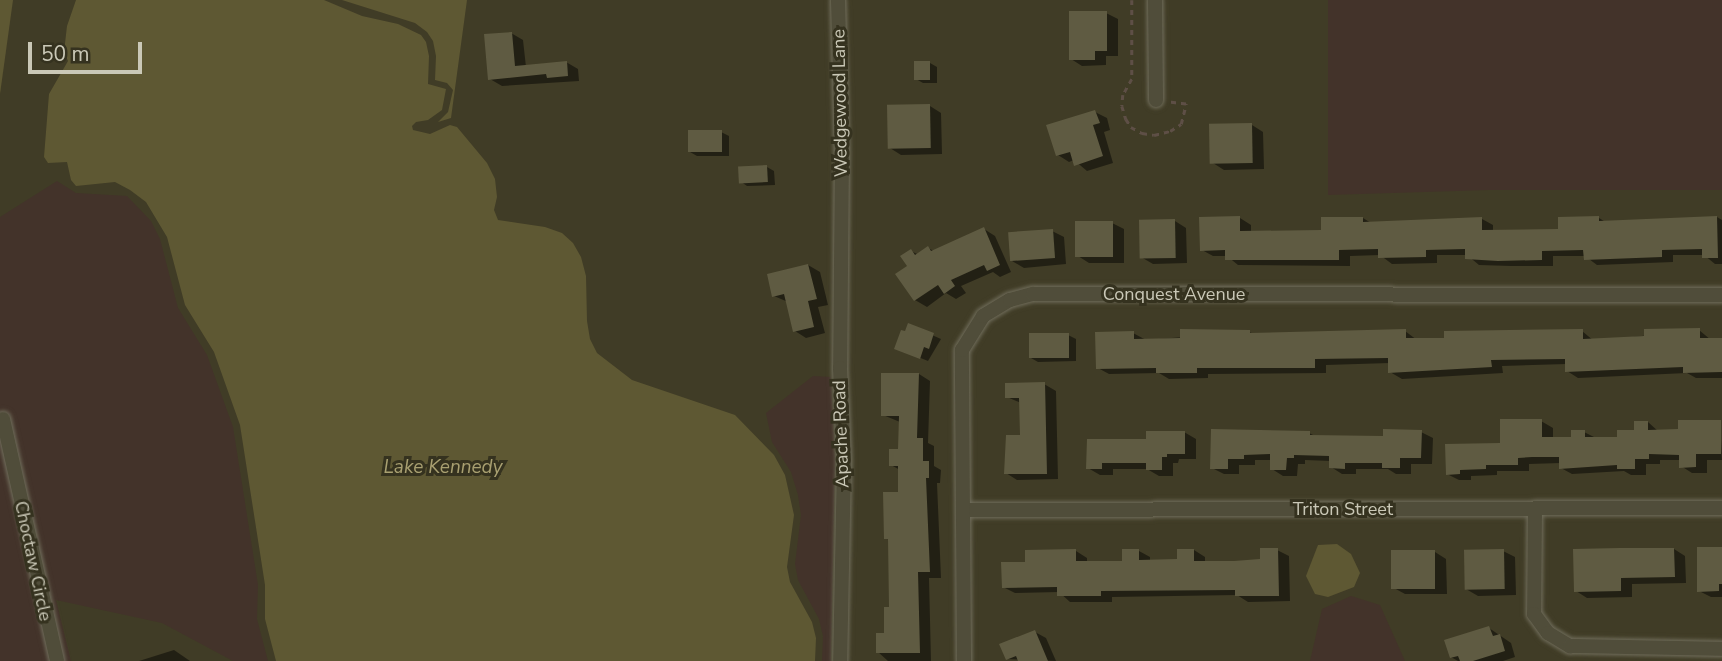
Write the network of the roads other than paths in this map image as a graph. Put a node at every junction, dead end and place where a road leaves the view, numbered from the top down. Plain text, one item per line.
1 (838, 0) edge
2 (1154, 0) edge
3 (1157, 100) dead end
4 (842, 207) joint
5 (1722, 295) edge
6 (3, 419) dead end
7 (1722, 508) edge
8 (1535, 509) junction
9 (964, 510) junction
10 (1722, 649) edge
11 (57, 661) edge
12 (840, 661) edge
13 (964, 661) edge

1 - 4 street, Wedgewood Lane
2 - 3 street
4 - 12 street, Apache Road
5 - 9 street, Conquest Avenue
6 - 11 street, Choctaw Circle
7 - 8 street, Triton Street
8 - 9 street, Triton Street
8 - 10 street
9 - 13 street, Conquest Avenue

